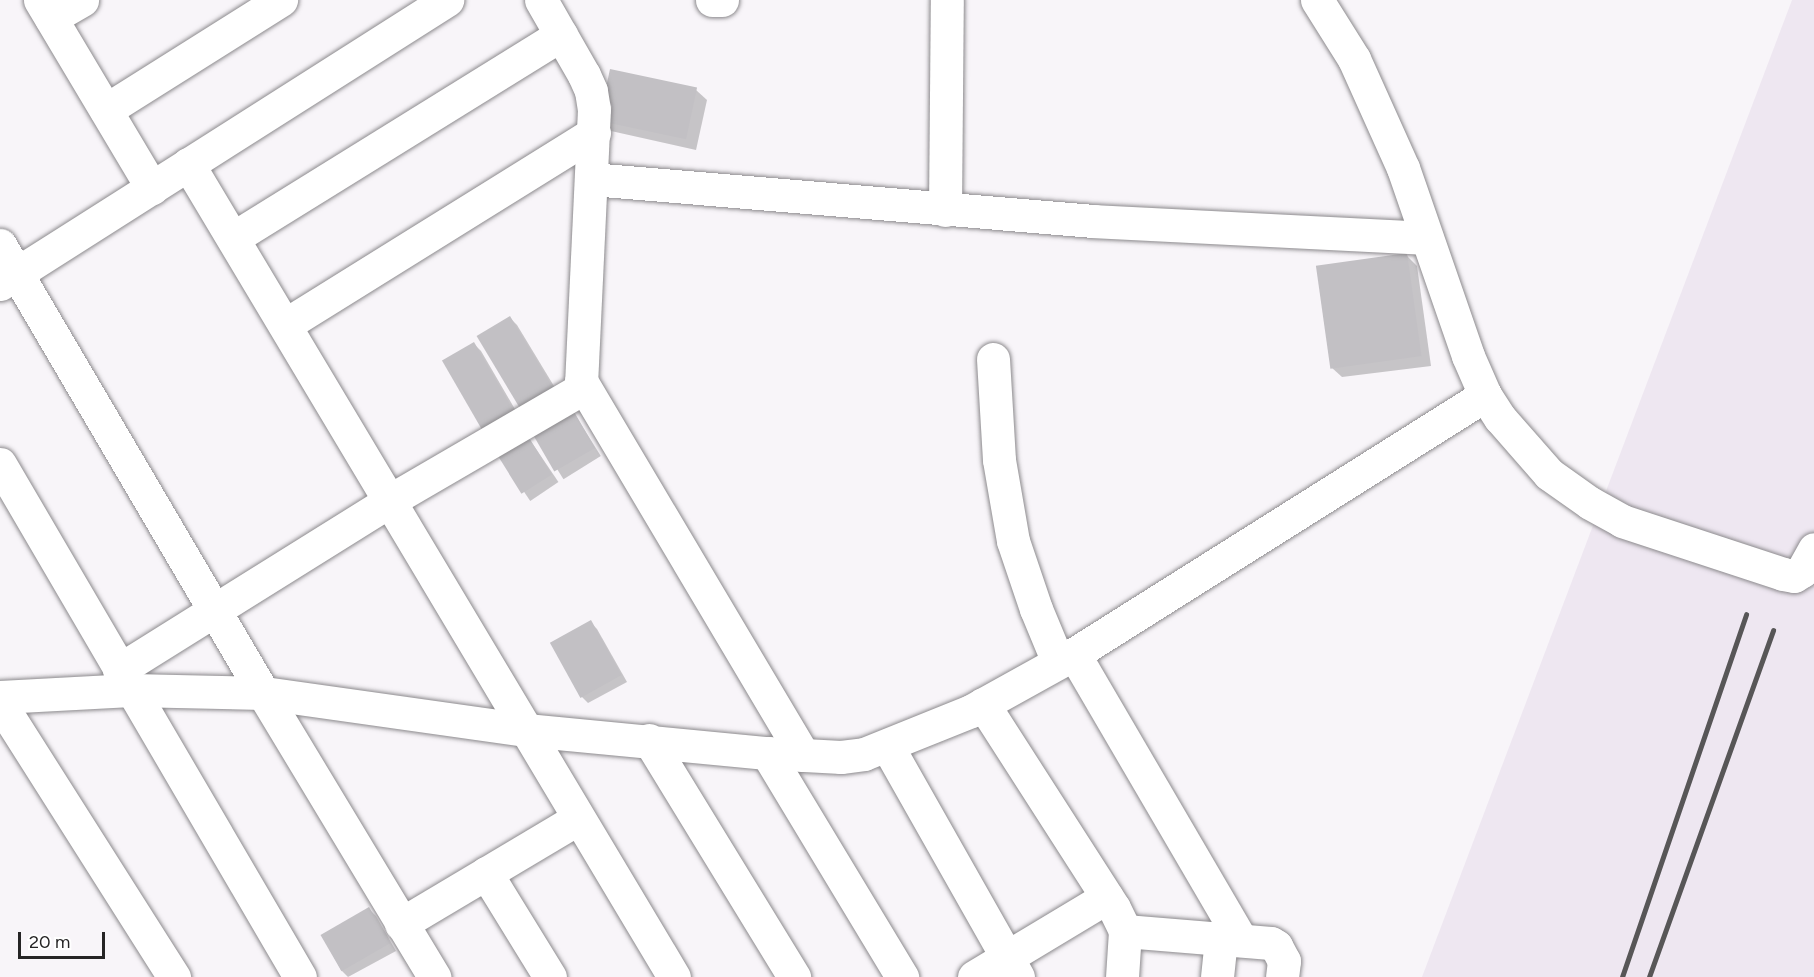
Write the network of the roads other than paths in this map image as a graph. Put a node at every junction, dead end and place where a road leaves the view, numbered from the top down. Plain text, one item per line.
1 (82, 0) edge
2 (281, 0) edge
3 (447, 0) edge
4 (541, 0) edge
5 (712, 0) edge
6 (722, 0) edge
7 (947, 0) edge
8 (1317, 0) edge
9 (45, 9) edge
10 (561, 35) junction
11 (106, 110) junction
12 (594, 133) junction
13 (188, 164) junction
14 (591, 179) junction
15 (152, 188) junction
16 (945, 210) junction
17 (233, 238) junction
18 (1427, 238) junction
19 (0, 245) edge
20 (9, 279) edge
21 (285, 325) junction
22 (993, 359) dead end
23 (583, 388) junction
24 (1485, 395) junction
25 (0, 464) edge
26 (388, 501) junction
27 (1814, 549) edge
28 (215, 611) junction
29 (1066, 658) junction
30 (125, 680) junction
31 (263, 693) junction
32 (0, 698) edge
33 (0, 703) edge
34 (983, 704) junction
35 (526, 730) junction
36 (648, 740) junction
37 (888, 747) junction
38 (767, 753) junction
39 (803, 755) junction
40 (577, 819) junction
41 (486, 873) junction
42 (1107, 897) junction
43 (401, 924) junction
44 (1125, 931) junction
45 (1231, 939) junction
46 (1012, 967) edge
47 (174, 977) edge
48 (300, 977) edge
49 (434, 977) edge
50 (550, 977) edge
51 (674, 977) edge
52 (794, 977) edge
53 (902, 977) edge
54 (974, 977) edge
55 (1122, 977) edge
56 (1217, 977) edge
57 (1282, 977) edge

1 - 9 street
2 - 11 street
3 - 13 street
4 - 10 street
5 - 6 street
7 - 16 street
8 - 18 street
9 - 11 street
10 - 12 street
10 - 17 street
11 - 15 street
12 - 14 street
12 - 21 street
13 - 15 street
13 - 17 street
14 - 16 street
14 - 23 street
15 - 20 street
16 - 18 street
17 - 21 street
18 - 24 street
19 - 20 street
20 - 28 street
21 - 26 street
22 - 29 street
23 - 26 street
23 - 39 street
24 - 27 street
24 - 29 street
25 - 30 street
26 - 28 street
26 - 35 street
28 - 30 street
28 - 31 street
29 - 34 street
29 - 45 street
30 - 31 street
30 - 32 street
30 - 48 street
31 - 35 street
31 - 43 street
33 - 47 street
34 - 37 street
34 - 42 street
35 - 36 street
35 - 40 street
36 - 38 street
36 - 52 street
37 - 39 street
37 - 46 street
38 - 39 street
38 - 53 street
40 - 41 street
40 - 51 street
41 - 43 street
41 - 50 street
42 - 44 street
42 - 46 street
43 - 49 street
44 - 45 street
44 - 55 street
45 - 56 street
45 - 57 street
46 - 54 street

